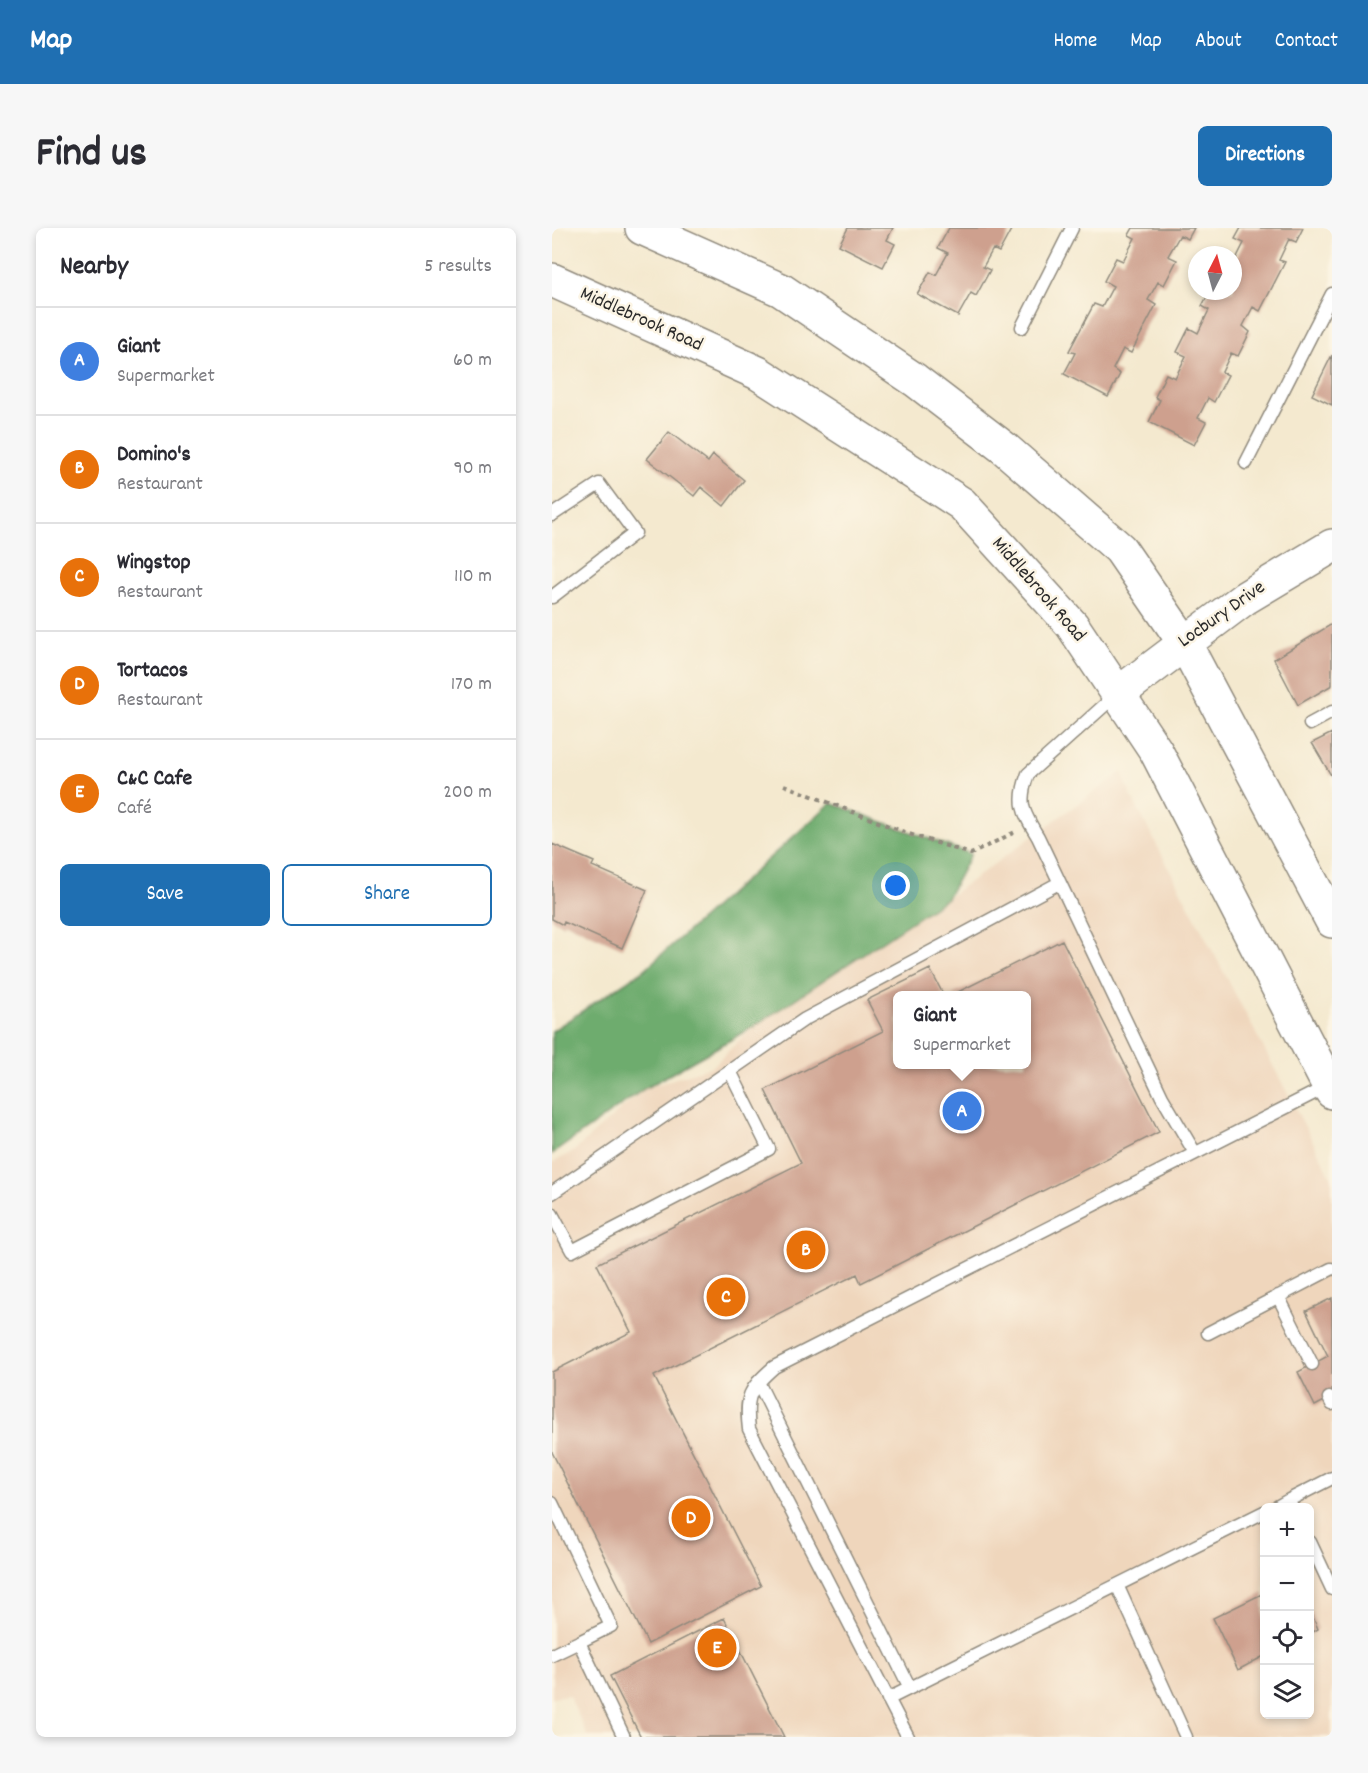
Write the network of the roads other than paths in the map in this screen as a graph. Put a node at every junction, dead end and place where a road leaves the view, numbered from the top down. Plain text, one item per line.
1 (642, 228) edge
2 (1072, 228) edge
3 (552, 280) edge
4 (1332, 294) edge
5 (1022, 327) dead end
6 (1246, 463) dead end
7 (552, 515) edge
8 (1332, 546) edge
9 (552, 597) edge
10 (1184, 642) junction
11 (1119, 693) junction
12 (1332, 712) edge
13 (1310, 723) dead end
14 (1059, 883) junction
15 (1332, 921) edge
16 (730, 1071) junction
17 (1330, 1089) edge
18 (1195, 1154) junction
19 (552, 1193) edge
20 (552, 1214) edge
21 (1331, 1269) edge
22 (1278, 1296) junction
23 (1208, 1333) dead end
24 (1312, 1364) dead end
25 (758, 1382) junction
26 (1332, 1478) edge
27 (552, 1503) edge
28 (1293, 1503) edge
29 (1260, 1514) edge
30 (1314, 1550) edge
31 (1117, 1585) junction
32 (1332, 1588) edge
33 (579, 1642) junction
34 (552, 1655) edge
35 (910, 1688) junction
36 (888, 1699) junction
37 (624, 1737) edge
38 (908, 1737) edge
39 (1186, 1737) edge

1 - 10 main road
2 - 5 lane
3 - 11 main road, Middlebrook Road
4 - 6 lane
7 - 9 lane
8 - 10 main road, Locbury Drive
10 - 11 main road, Locbury Drive
10 - 15 main road
11 - 14 lane
11 - 17 main road, Middlebrook Road
12 - 13 lane
14 - 16 lane
14 - 18 lane
16 - 19 lane
16 - 20 lane
17 - 18 lane
18 - 25 lane
21 - 22 lane
22 - 23 lane
22 - 24 lane
25 - 35 lane
25 - 36 lane
26 - 28 lane
27 - 33 lane
29 - 31 lane
30 - 32 lane
31 - 35 lane
31 - 39 lane
33 - 34 lane
33 - 37 lane
35 - 36 lane
36 - 38 lane

